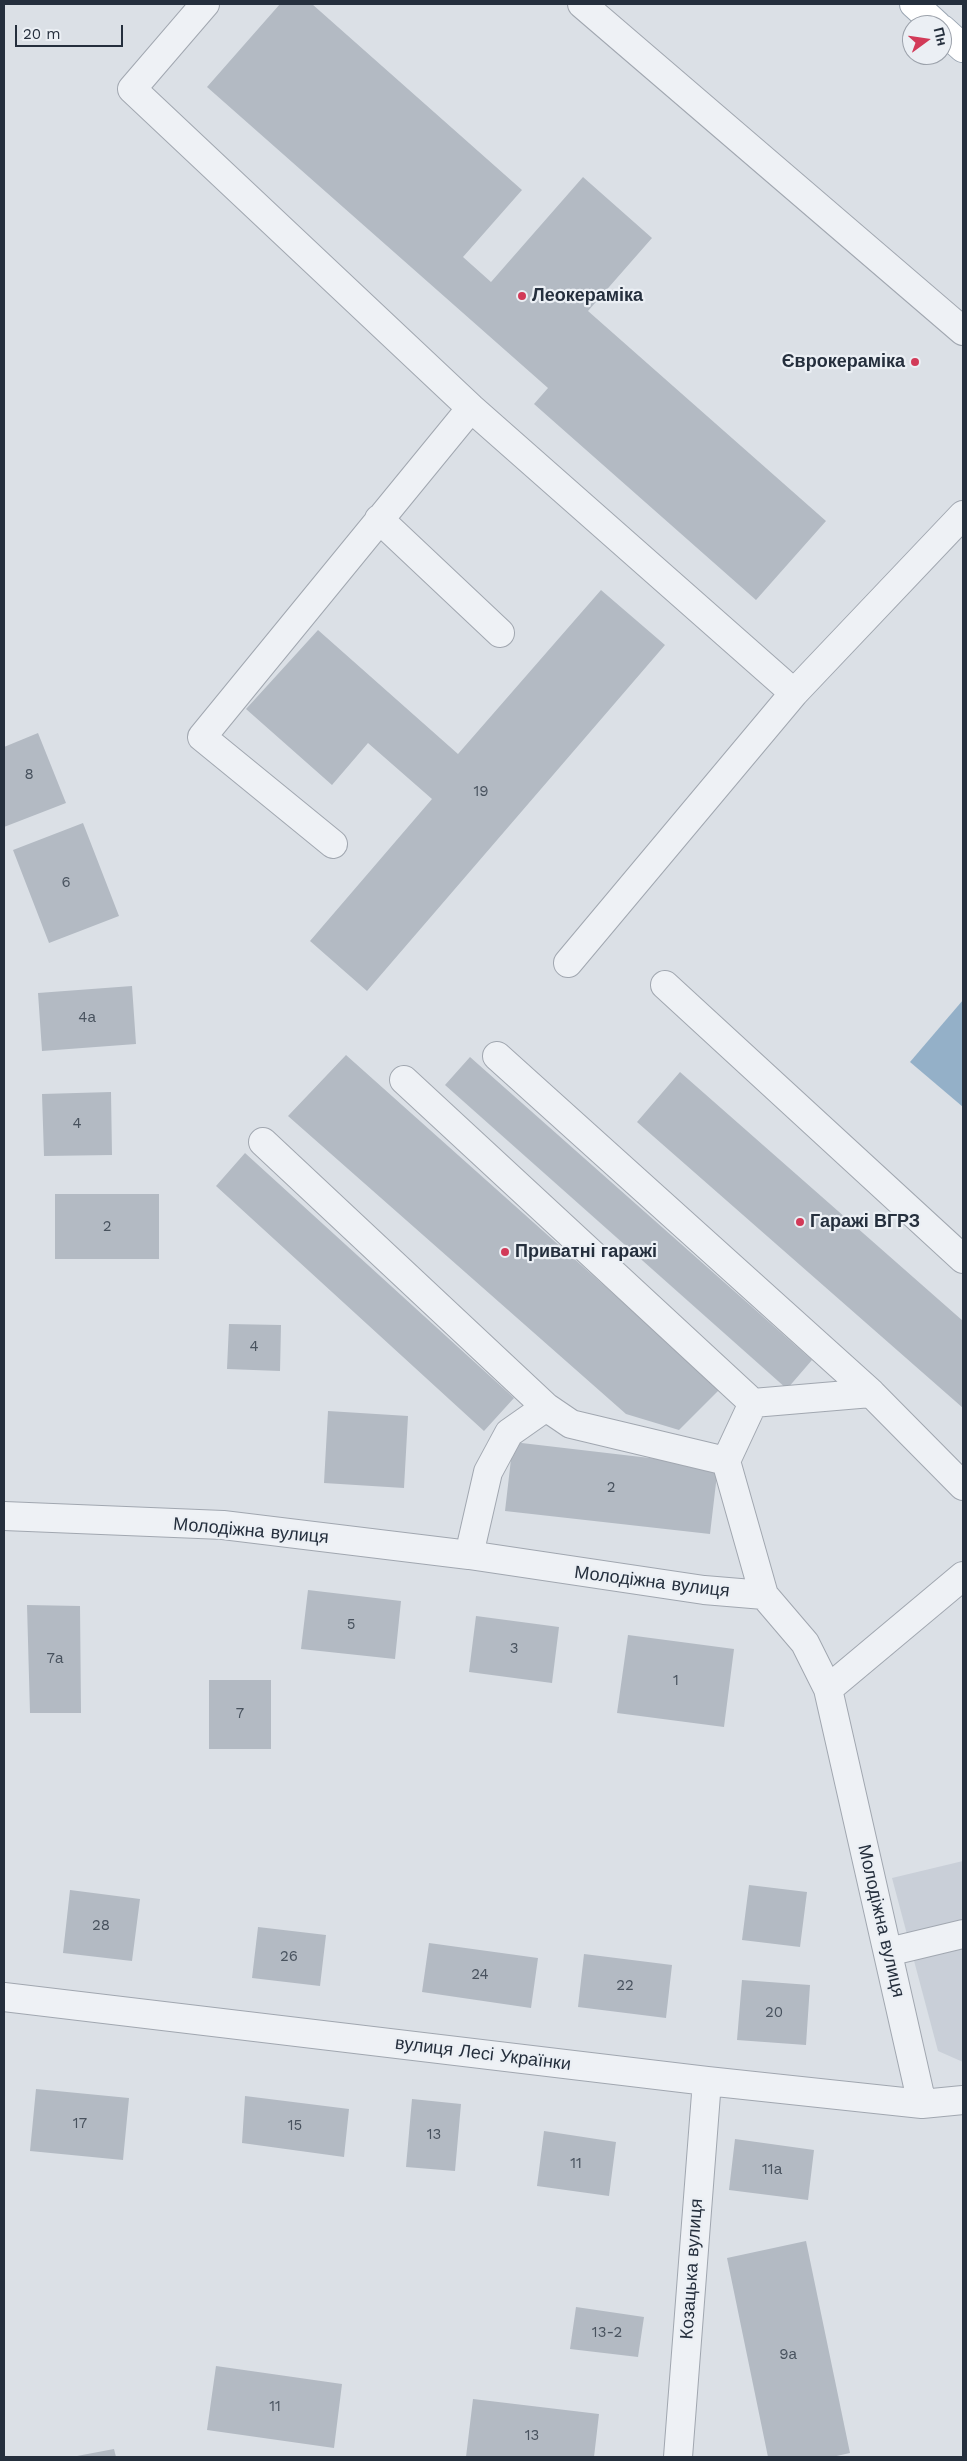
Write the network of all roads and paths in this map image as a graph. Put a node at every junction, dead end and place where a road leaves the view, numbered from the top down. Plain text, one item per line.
1 (205, 4) edge
2 (582, 4) edge
3 (914, 4) edge
4 (926, 15) edge
5 (952, 38) edge
6 (963, 48) edge
7 (963, 331) edge
8 (471, 408) junction
9 (963, 515) edge
10 (379, 519) junction
11 (500, 633) dead end
12 (794, 693) junction
13 (333, 844) dead end
14 (568, 963) dead end
15 (665, 985) dead end
16 (497, 1056) dead end
17 (404, 1080) dead end
18 (264, 1142) dead end
19 (963, 1259) edge
20 (871, 1393) junction
21 (753, 1402) junction
22 (546, 1407) junction
23 (726, 1461) junction
24 (963, 1486) edge
25 (4, 1516) edge
26 (469, 1556) junction
27 (963, 1576) edge
28 (764, 1595) junction
29 (828, 1689) junction
30 (963, 1934) edge
31 (888, 1952) junction
32 (4, 1997) edge
33 (707, 2081) junction
34 (963, 2100) edge
35 (922, 2104) junction
36 (678, 2457) edge

1 - 8 street
2 - 7 street
3 - 4 main road
5 - 6 main road
8 - 10 street
8 - 12 street
9 - 12 street
10 - 11 street
10 - 13 street
12 - 14 street
15 - 19 street
16 - 20 street
17 - 21 street
18 - 22 street
20 - 21 street
20 - 24 street
21 - 23 street
22 - 23 street
22 - 26 street
23 - 28 street
25 - 26 street, Молодіжна вулиця
26 - 28 street, Молодіжна вулиця
27 - 29 street
28 - 29 street, Молодіжна вулиця
29 - 31 street, Молодіжна вулиця
30 - 31 street
31 - 35 street, Молодіжна вулиця
32 - 33 street, вулиця Лесі Українки
33 - 35 street, вулиця Лесі Українки
33 - 36 street, Козацька вулиця
34 - 35 street, вулиця Лесі Українки

